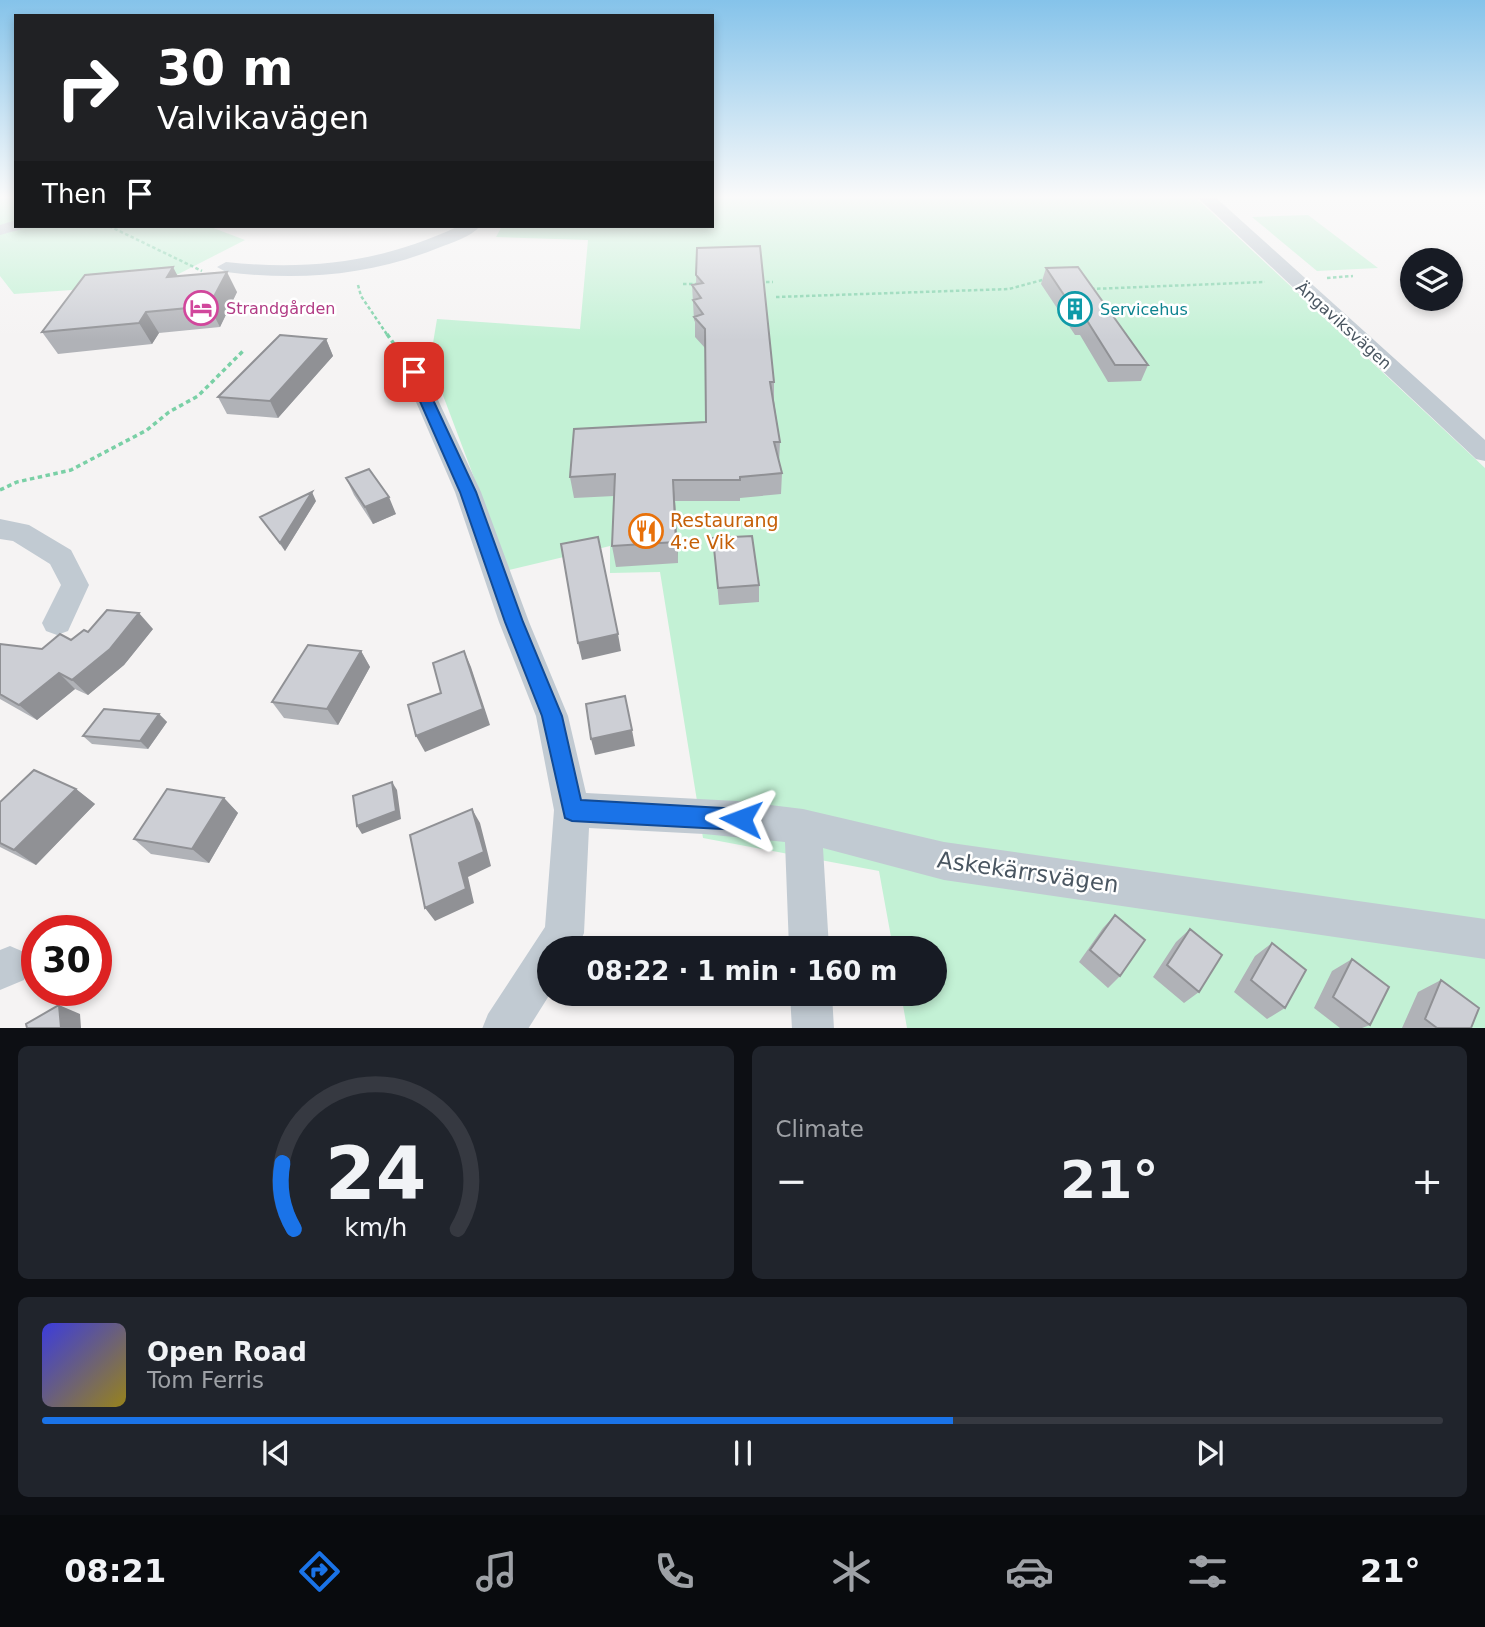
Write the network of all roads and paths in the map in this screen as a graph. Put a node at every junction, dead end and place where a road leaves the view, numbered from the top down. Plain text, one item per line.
1 (145, 244) edge
2 (433, 244) edge
3 (1255, 244) edge
4 (226, 267) joint
5 (349, 269) junction
6 (1353, 276) dead end
7 (1048, 278) edge
8 (1295, 281) junction
9 (748, 282) edge
10 (773, 282) dead end
11 (709, 283) edge
12 (682, 284) dead end
13 (1091, 289) edge
14 (776, 297) dead end
15 (245, 349) dead end
16 (414, 372) joint
17 (1485, 453) edge
18 (0, 490) edge
19 (0, 529) edge
20 (57, 623) dead end
21 (572, 810) junction
22 (803, 828) junction
23 (562, 936) edge
24 (808, 936) edge
25 (1485, 939) edge
26 (537, 976) edge
27 (812, 1006) edge
28 (503, 1028) edge
29 (813, 1028) edge

1 - 4 path
2 - 5 street
3 - 8 street, Ängaviksvägen
4 - 5 street
5 - 16 path
6 - 8 path
7 - 14 path
8 - 13 path
8 - 17 street, Ängaviksvägen
9 - 10 path
11 - 12 path
15 - 18 path
16 - 21 street
19 - 20 street
21 - 22 street, Askekärrsvägen
21 - 23 street
22 - 24 street
22 - 25 street, Askekärrsvägen
26 - 28 street
27 - 29 street

